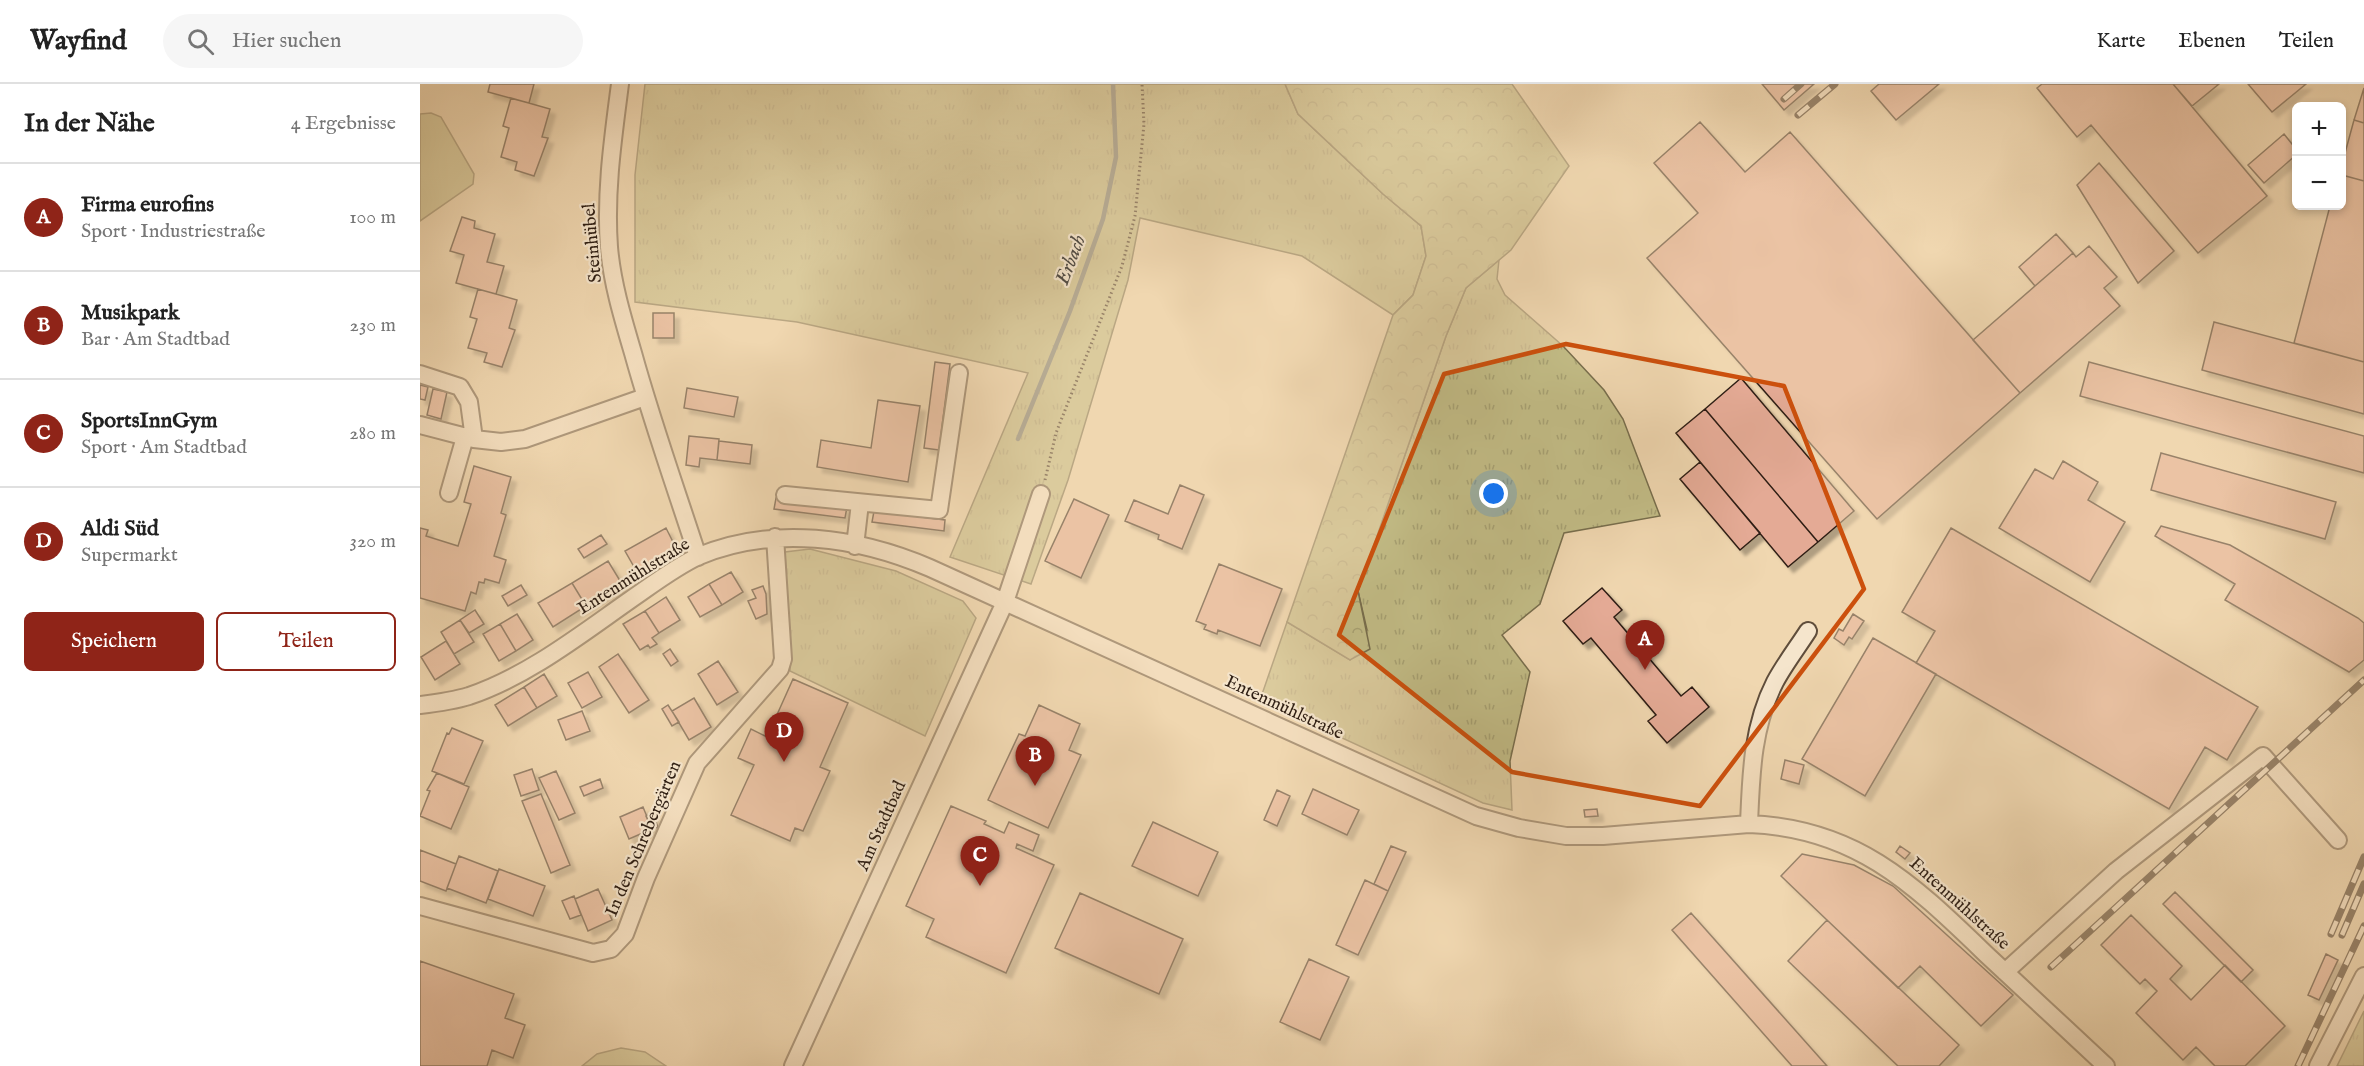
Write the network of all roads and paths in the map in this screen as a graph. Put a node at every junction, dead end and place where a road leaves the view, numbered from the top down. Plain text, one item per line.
1 (620, 84) edge
2 (1142, 84) edge
3 (958, 373) dead end
4 (420, 374) edge
5 (645, 396) junction
6 (420, 425) edge
7 (469, 438) junction
8 (449, 493) dead end
9 (1041, 494) joint
10 (785, 495) dead end
11 (860, 503) junction
12 (775, 537) junction
13 (855, 546) junction
14 (698, 557) junction
15 (1005, 602) junction
16 (1808, 631) dead end
17 (420, 705) edge
18 (1749, 824) junction
19 (2338, 840) dead end
20 (420, 906) edge
21 (2005, 972) junction
22 (2364, 976) edge
23 (793, 1066) edge
24 (2106, 1066) edge
25 (2318, 1066) edge

1 - 5 street, Steinhübel
2 - 9 path
3 - 11 street
4 - 7 street
5 - 7 street
5 - 14 street, Steinhübel
6 - 7 street
7 - 8 street
9 - 15 street, Am Stadtbad
10 - 11 street
11 - 13 street
12 - 13 street, Entenmühlstraße
12 - 14 street, Entenmühlstraße
12 - 20 street, In den Schrebergärten
13 - 15 street, Entenmühlstraße
14 - 17 street, Entenmühlstraße
15 - 18 street, Entenmühlstraße
15 - 23 street, Am Stadtbad
16 - 18 street
18 - 21 street, Entenmühlstraße
19 - 21 street
21 - 24 street, Entenmühlstraße
22 - 25 street

